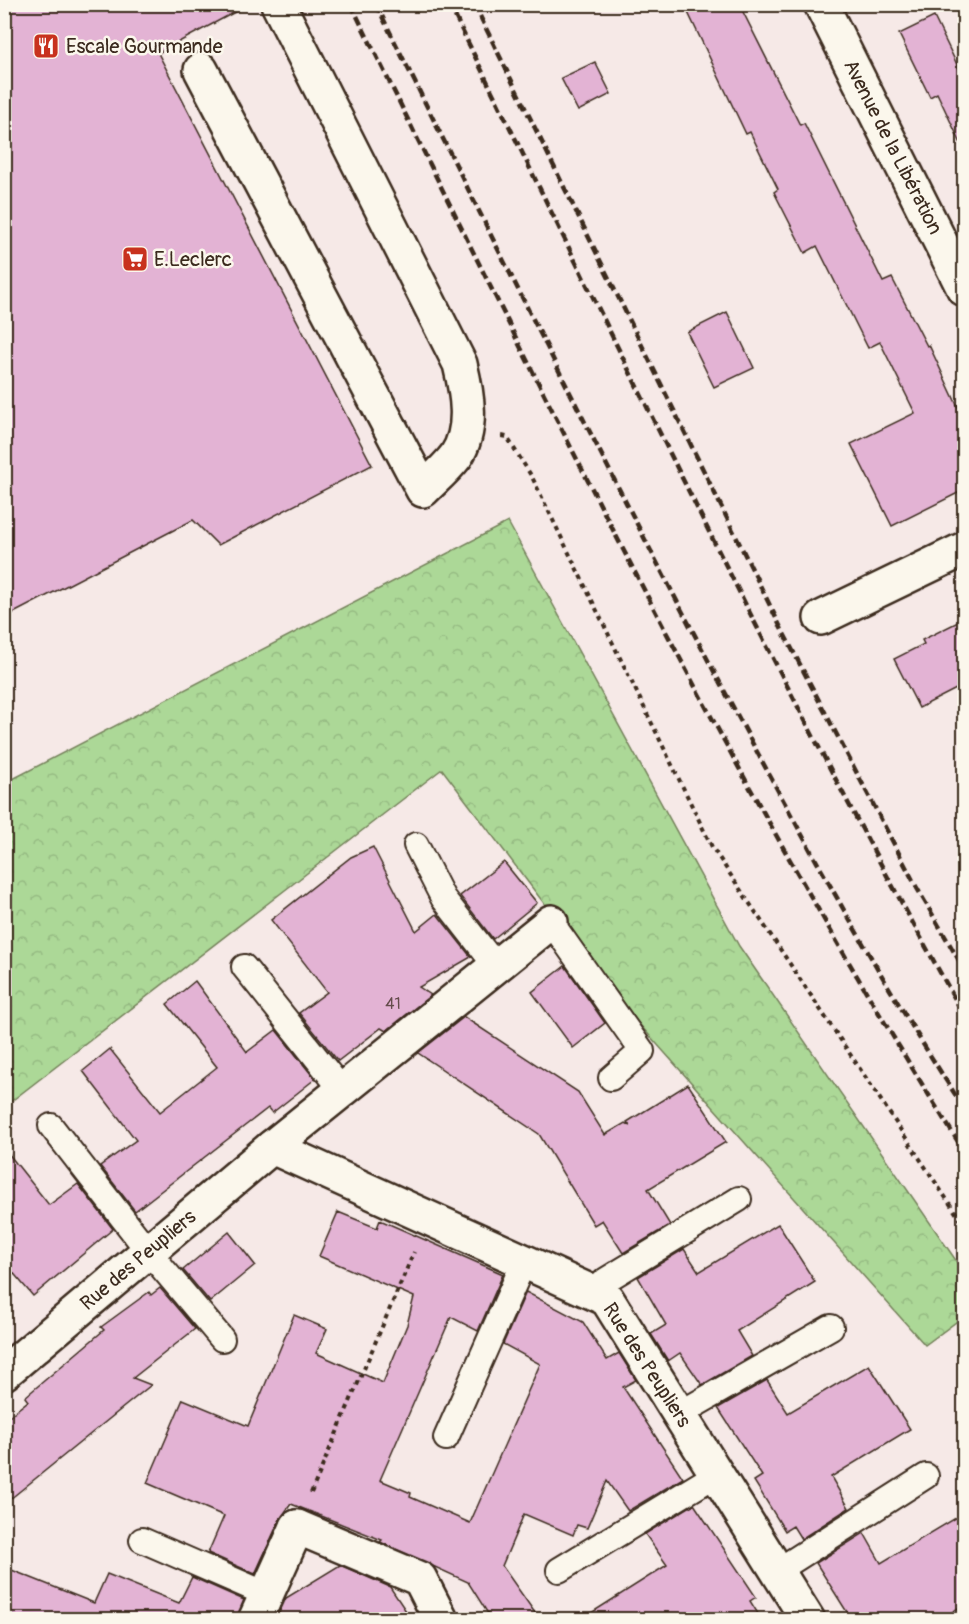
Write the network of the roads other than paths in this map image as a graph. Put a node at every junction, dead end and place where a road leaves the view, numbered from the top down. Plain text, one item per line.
1 (278, 4) edge
2 (821, 4) edge
3 (201, 70) dead end
4 (964, 289) edge
5 (964, 549) edge
6 (821, 618) dead end
7 (416, 845) dead end
8 (550, 922) joint
9 (496, 966) junction
10 (244, 967) dead end
11 (611, 1078) dead end
12 (342, 1090) junction
13 (51, 1126) dead end
14 (272, 1147) junction
15 (739, 1199) dead end
16 (148, 1251) junction
17 (524, 1262) junction
18 (593, 1293) junction
19 (831, 1327) dead end
20 (222, 1339) dead end
21 (4, 1373) edge
22 (679, 1414) junction
23 (446, 1438) dead end
24 (717, 1474) junction
25 (926, 1476) dead end
26 (142, 1540) dead end
27 (559, 1570) dead end
28 (777, 1571) junction
29 (260, 1607) edge
30 (807, 1619) edge
31 (441, 1620) edge

1 - 3 street
2 - 4 street, Avenue de la Libération
5 - 6 street
7 - 9 lane
8 - 9 street, Rue des Peupliers
8 - 11 lane
9 - 12 street, Rue des Peupliers
10 - 12 lane
12 - 14 street, Rue des Peupliers
13 - 16 lane
14 - 16 street, Rue des Peupliers
14 - 17 street, Rue des Peupliers
15 - 18 lane
16 - 20 lane
16 - 21 street, Rue des Peupliers
17 - 18 street, Rue des Peupliers
17 - 23 lane
18 - 22 street, Rue des Peupliers
19 - 22 lane
22 - 24 street, Rue des Peupliers
24 - 27 lane
24 - 28 street, Rue des Peupliers
25 - 28 lane
26 - 29 lane
28 - 30 street, Rue des Peupliers
29 - 31 street

